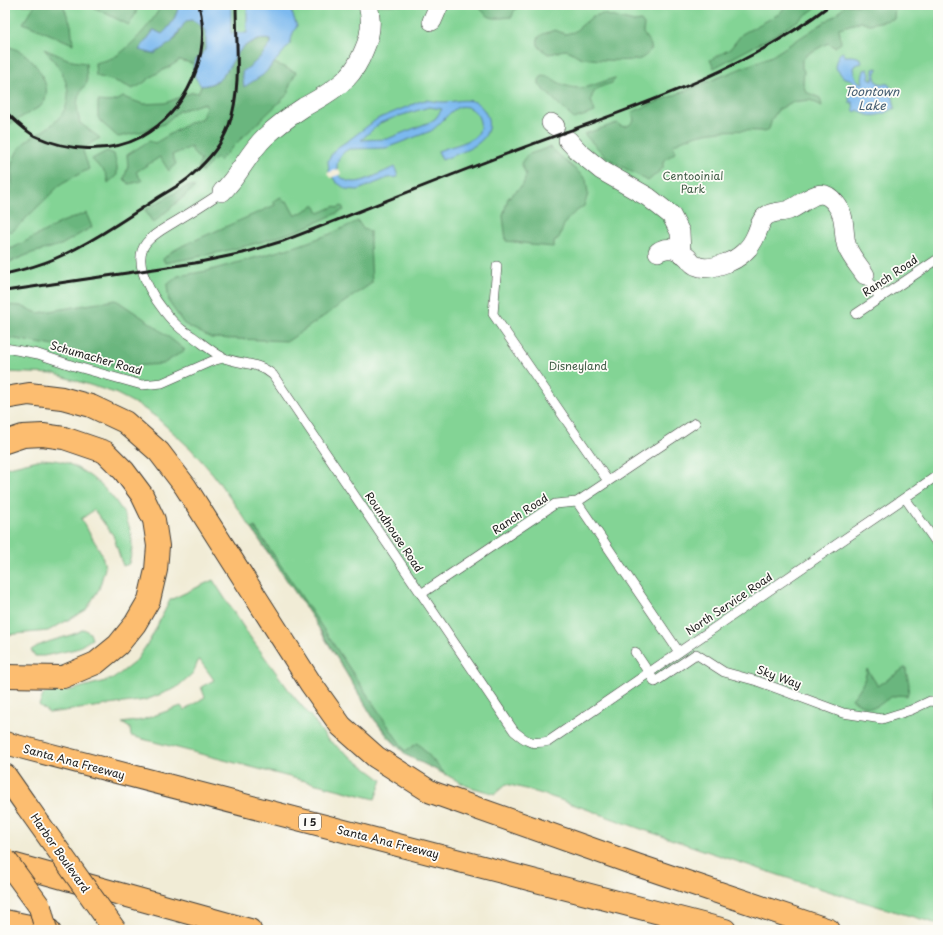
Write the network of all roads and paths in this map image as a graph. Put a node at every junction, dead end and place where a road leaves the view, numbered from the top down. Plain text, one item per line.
1 (368, 5) edge
2 (568, 140) dead end
3 (222, 192) joint
4 (658, 252) dead end
5 (681, 253) junction
6 (938, 259) edge
7 (497, 266) dead end
8 (865, 275) joint
9 (880, 298) junction
10 (856, 314) dead end
11 (5, 348) edge
12 (224, 358) junction
13 (5, 398) edge
14 (695, 423) dead end
15 (5, 442) edge
16 (938, 475) edge
17 (608, 481) junction
18 (906, 498) junction
19 (577, 502) junction
20 (938, 545) edge
21 (421, 594) junction
22 (635, 652) dead end
23 (679, 652) junction
24 (649, 673) junction
25 (5, 676) edge
26 (938, 702) edge
27 (530, 742) joint
28 (5, 743) edge
29 (5, 775) edge
30 (5, 861) edge
31 (40, 907) junction
32 (5, 921) edge
33 (46, 930) edge
34 (50, 930) edge
35 (56, 930) edge
36 (115, 930) edge
37 (250, 930) edge
38 (725, 930) edge
39 (829, 930) edge

1 - 3 street
2 - 5 street
3 - 12 lane
4 - 5 street
5 - 8 street
6 - 9 lane, Ranch Road
7 - 17 lane
8 - 9 lane
9 - 10 lane, Ranch Road
11 - 12 lane, Schumacher Road
12 - 21 lane, Roundhouse Road
13 - 39 main road
14 - 17 lane, Ranch Road
15 - 25 main road
16 - 18 lane, North Service Road
17 - 19 lane, Ranch Road
18 - 20 lane
18 - 23 lane, North Service Road
19 - 21 lane, Ranch Road
19 - 23 lane
21 - 27 lane, Roundhouse Road
22 - 24 lane
23 - 24 lane, North Service Road
24 - 26 lane, Sky Way
24 - 27 lane, North Service Road
28 - 38 main road, Santa Ana Freeway / I 5
29 - 36 main road, Harbor Boulevard, bridge
30 - 31 main road, bridge
30 - 37 main road
31 - 33 main road, bridge
31 - 35 main road
32 - 34 main road

